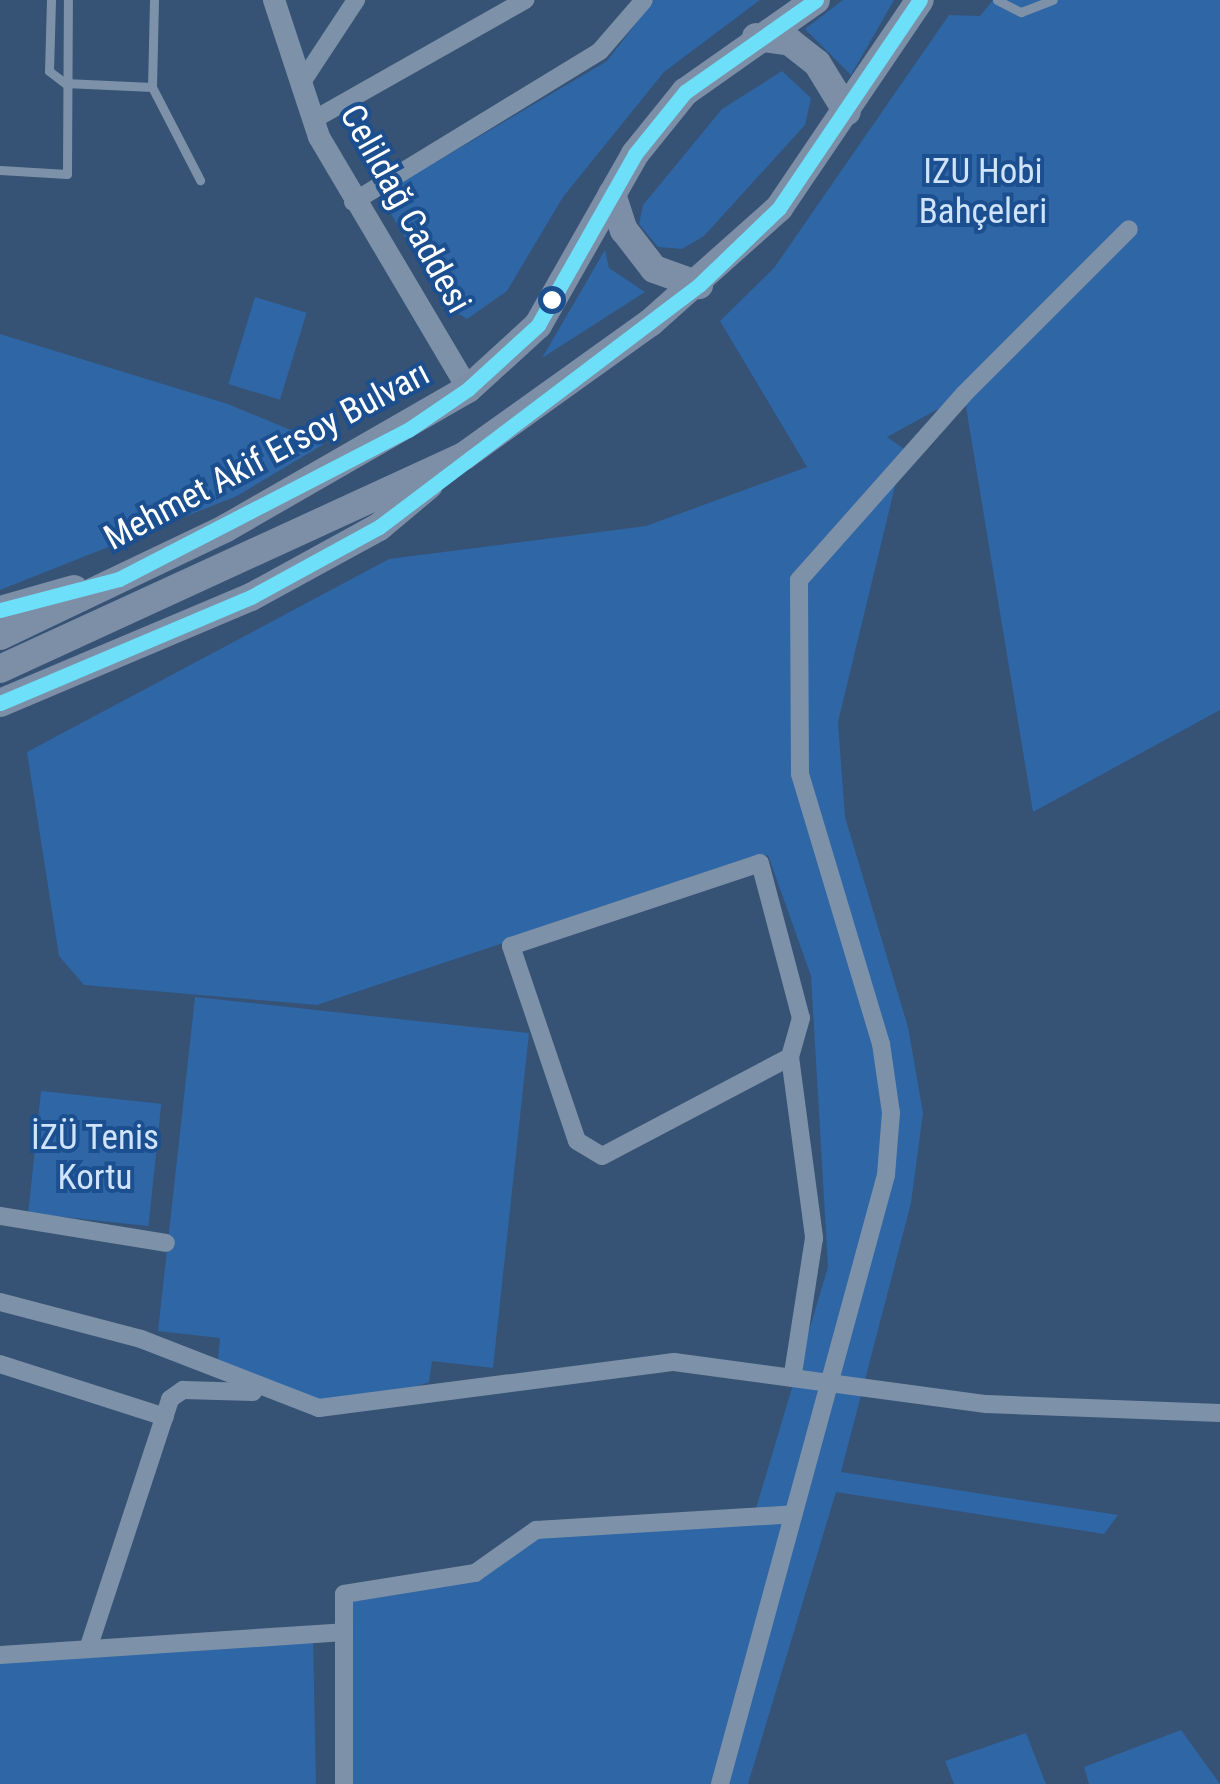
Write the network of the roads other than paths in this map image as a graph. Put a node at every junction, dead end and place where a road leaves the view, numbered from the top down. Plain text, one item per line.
1 (51, 0) edge
2 (68, 0) edge
3 (154, 0) edge
4 (274, 0) edge
5 (356, 0) edge
6 (524, 0) edge
7 (644, 0) edge
8 (816, 0) edge
9 (920, 0) edge
10 (997, 0) edge
11 (1053, 0) edge
12 (756, 37) junction
13 (65, 83) junction
14 (300, 85) junction
15 (152, 87) junction
16 (846, 112) junction
17 (313, 120) junction
18 (0, 170) edge
19 (200, 180) dead end
20 (612, 194) junction
21 (353, 202) junction
22 (1129, 229) dead end
23 (699, 285) junction
24 (468, 389) junction
25 (464, 456) junction
26 (120, 579) junction
27 (0, 610) edge
28 (0, 636) edge
29 (0, 669) edge
30 (0, 702) edge
31 (790, 1057) junction
32 (0, 1216) edge
33 (166, 1244) dead end
34 (0, 1302) edge
35 (0, 1364) edge
36 (793, 1373) junction
37 (829, 1386) junction
38 (260, 1392) junction
39 (1220, 1413) edge
40 (164, 1417) junction
41 (794, 1514) junction
42 (344, 1632) junction
43 (88, 1650) junction
44 (0, 1656) edge
45 (344, 1784) edge
46 (720, 1784) edge

1 - 13 lane
2 - 13 lane
3 - 15 lane
4 - 14 street, Celildağ Caddesi
5 - 14 street
6 - 17 street
7 - 21 street
8 - 12 main road, Mehmet Akif Ersoy Bulvarı
9 - 16 main road
10 - 11 lane
12 - 16 main road
12 - 20 main road, Mehmet Akif Ersoy Bulvarı
13 - 15 lane
13 - 18 lane
14 - 17 street, Celildağ Caddesi
15 - 19 lane
16 - 23 main road
17 - 21 street, Celildağ Caddesi
20 - 23 main road
20 - 24 main road, Mehmet Akif Ersoy Bulvarı
21 - 24 street, Celildağ Caddesi
22 - 37 street
23 - 25 main road
24 - 26 main road, Mehmet Akif Ersoy Bulvarı
25 - 29 main road
25 - 30 main road
26 - 27 main road
26 - 28 main road, Mehmet Akif Ersoy Bulvarı
31 - 31 street
31 - 36 street
32 - 33 street
34 - 38 street
35 - 40 street
36 - 37 street
36 - 38 street
37 - 39 street
37 - 41 street
38 - 40 street
40 - 43 street
41 - 42 street
41 - 46 street
42 - 43 street
42 - 45 street
43 - 44 street

